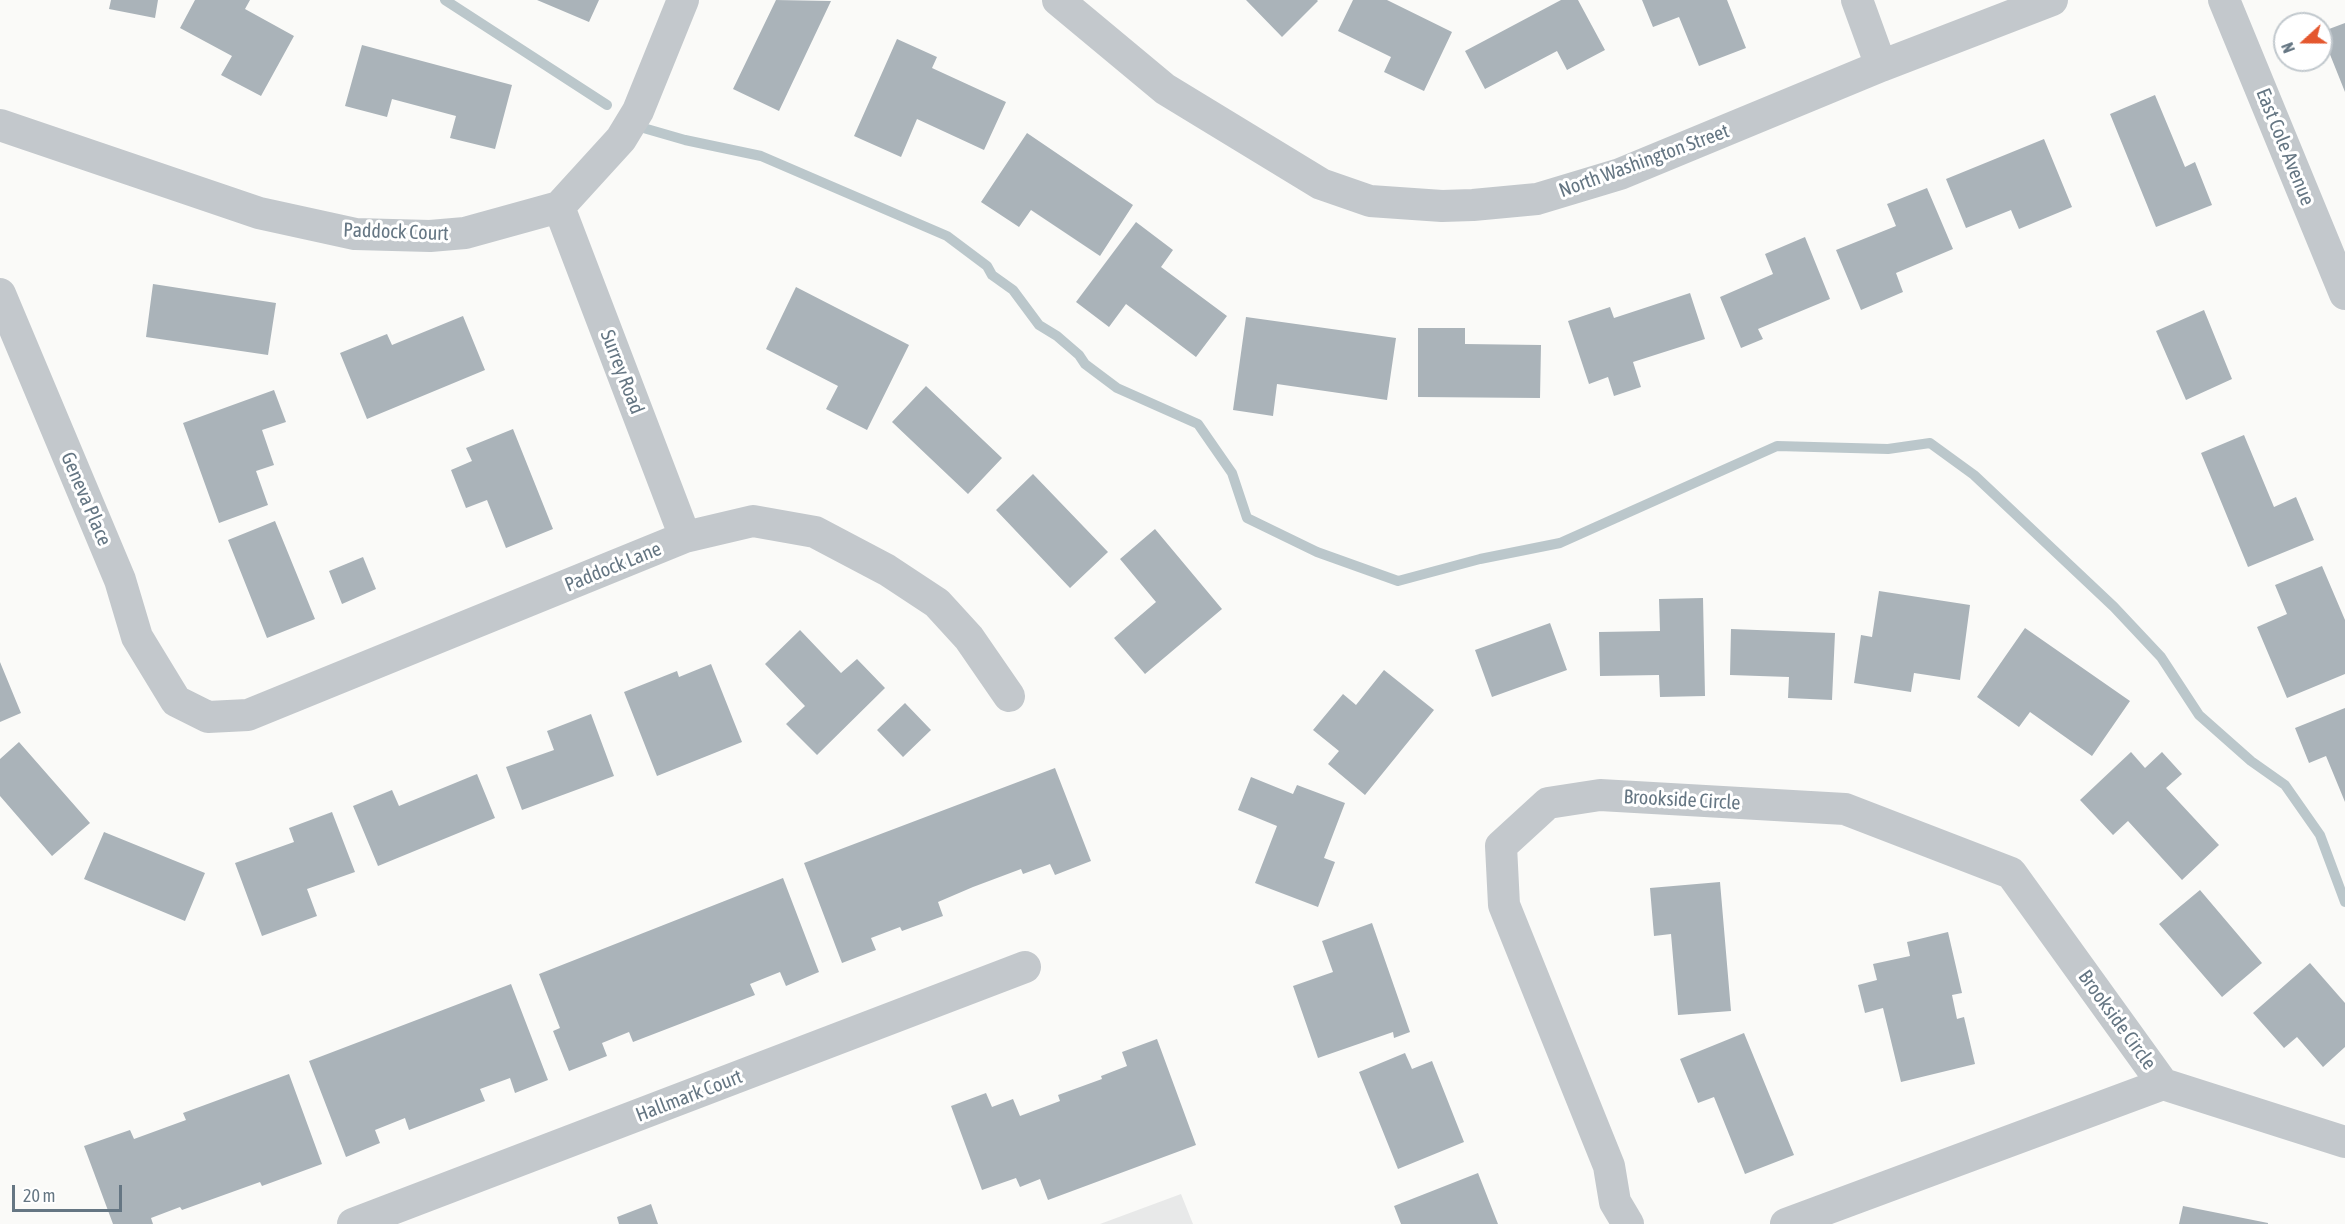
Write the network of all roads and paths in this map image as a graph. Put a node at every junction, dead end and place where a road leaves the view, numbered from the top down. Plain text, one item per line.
1 (683, 0) edge
2 (1058, 0) edge
3 (1857, 0) edge
4 (2052, 0) edge
5 (2224, 0) edge
6 (1881, 66) junction
7 (0, 125) edge
8 (560, 207) junction
9 (0, 294) edge
10 (2345, 294) edge
11 (685, 537) junction
12 (1009, 696) dead end
13 (176, 701) joint
14 (1025, 967) dead end
15 (2163, 1084) junction
16 (2345, 1142) edge
17 (353, 1224) edge
18 (1628, 1224) edge
19 (1786, 1224) edge

1 - 8 street
2 - 6 street, North Washington Street
3 - 6 street
4 - 6 street, North Washington Street
5 - 10 street, East Cole Avenue
7 - 8 street, Paddock Court
8 - 11 street, Surrey Road
9 - 13 street, Geneva Place
11 - 12 street, Paddock Lane
11 - 13 street, Paddock Lane
14 - 17 street, Hallmark Court
15 - 16 street, Brookside Circle
15 - 18 street, Brookside Circle
15 - 19 street, Brookside Circle

